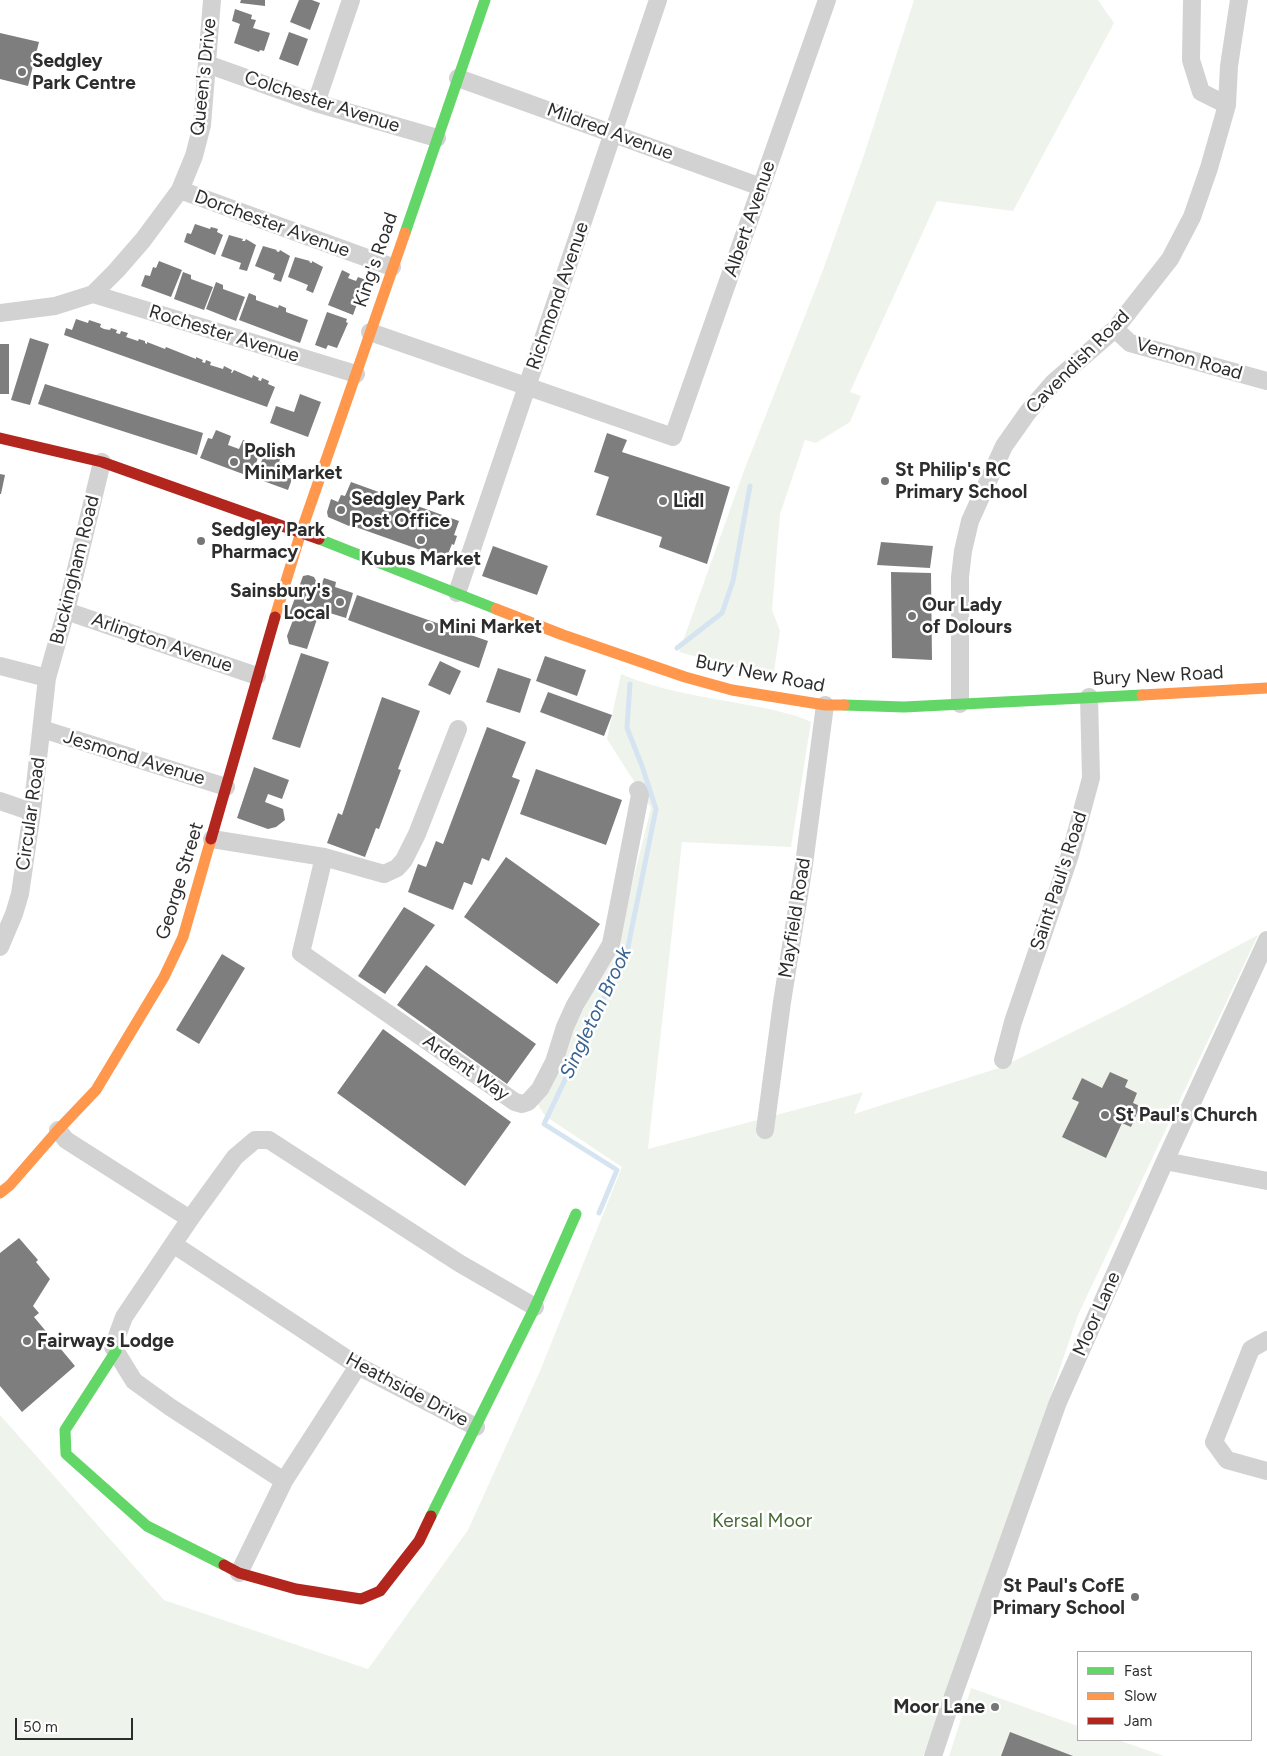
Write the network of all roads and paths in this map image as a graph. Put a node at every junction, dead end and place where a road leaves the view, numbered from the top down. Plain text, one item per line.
1 (212, 0) edge
2 (351, 0) edge
3 (485, 0) edge
4 (658, 0) edge
5 (827, 0) edge
6 (1192, 0) edge
7 (1238, 0) edge
8 (208, 64) junction
9 (458, 78) junction
10 (316, 103) junction
11 (1227, 105) junction
12 (613, 133) junction
13 (437, 138) junction
14 (762, 186) junction
15 (180, 190) junction
16 (392, 267) junction
17 (93, 294) junction
18 (0, 313) edge
19 (1115, 330) junction
20 (370, 332) junction
21 (356, 374) junction
22 (1267, 381) edge
23 (528, 386) junction
24 (0, 438) edge
25 (102, 462) junction
26 (301, 532) junction
27 (458, 593) junction
28 (66, 611) junction
29 (0, 666) edge
30 (257, 676) junction
31 (47, 678) junction
32 (1267, 688) edge
33 (1090, 697) junction
34 (960, 704) junction
35 (825, 705) junction
36 (42, 729) junction
37 (458, 729) dead end
38 (226, 786) junction
39 (638, 790) dead end
40 (0, 801) edge
41 (32, 812) junction
42 (212, 839) junction
43 (324, 857) junction
44 (4, 927) edge
45 (1267, 940) edge
46 (0, 947) edge
47 (1003, 1060) dead end
48 (58, 1130) junction
49 (765, 1130) dead end
50 (1166, 1161) junction
51 (1267, 1181) edge
52 (0, 1193) edge
53 (576, 1214) dead end
54 (190, 1219) junction
55 (173, 1244) junction
56 (536, 1307) junction
57 (1267, 1340) edge
58 (116, 1351) junction
59 (358, 1366) junction
60 (476, 1427) junction
61 (1267, 1471) edge
62 (284, 1481) junction
63 (239, 1572) junction
64 (933, 1756) edge

1 - 8 street, Queen's Drive
2 - 10 street
3 - 9 main road, King's Road
4 - 12 street, Richmond Avenue
5 - 14 street, Albert Avenue
6 - 11 street
7 - 11 street, Cavendish Road
8 - 10 street, Colchester Avenue
8 - 15 street, Queen's Drive
9 - 12 street, Mildred Avenue
9 - 13 main road, King's Road
10 - 13 street, Colchester Avenue
11 - 19 street, Cavendish Road
12 - 14 street, Mildred Avenue
12 - 23 street, Richmond Avenue
13 - 16 main road, King's Road
14 - 23 street, Albert Avenue
15 - 16 street, Dorchester Avenue
15 - 17 street, Queen's Drive
16 - 20 main road, King's Road
17 - 18 street, Queen's Drive
17 - 21 street, Rochester Avenue
19 - 22 street, Vernon Road
19 - 34 street, Cavendish Road
20 - 21 main road, King's Road
20 - 23 street
21 - 26 main road, King's Road
23 - 27 street, Richmond Avenue
24 - 25 main road
25 - 26 main road, Bury New Road
25 - 28 street, Buckingham Road
26 - 27 main road, Bury New Road
26 - 30 main road, George Street
27 - 35 main road, Bury New Road
28 - 30 street, Arlington Avenue
28 - 31 street, Buckingham Road
29 - 31 street
30 - 38 main road, George Street
31 - 36 street, Circular Road
32 - 33 main road, Bury New Road
33 - 34 main road, Bury New Road
33 - 47 street, Saint Paul's Road
34 - 35 main road, Bury New Road
35 - 49 street, Mayfield Road
36 - 38 street, Jesmond Avenue
36 - 41 street, Circular Road
37 - 43 street
38 - 42 main road, George Street
39 - 43 street, Ardent Way
40 - 41 street
41 - 44 street, Circular Road
42 - 43 street
42 - 48 main road, George Street
44 - 46 street, Circular Road
45 - 50 street, Moor Lane
48 - 52 main road, George Street
48 - 54 street
50 - 51 street
50 - 64 street, Moor Lane
53 - 56 main road
54 - 55 street
54 - 56 street
55 - 58 street
55 - 59 street, Heathside Drive
56 - 60 main road
57 - 61 street
58 - 62 street
58 - 63 main road, Heathside Drive
59 - 60 street, Heathside Drive
59 - 62 street
60 - 63 main road, Heathside Drive
62 - 63 street

